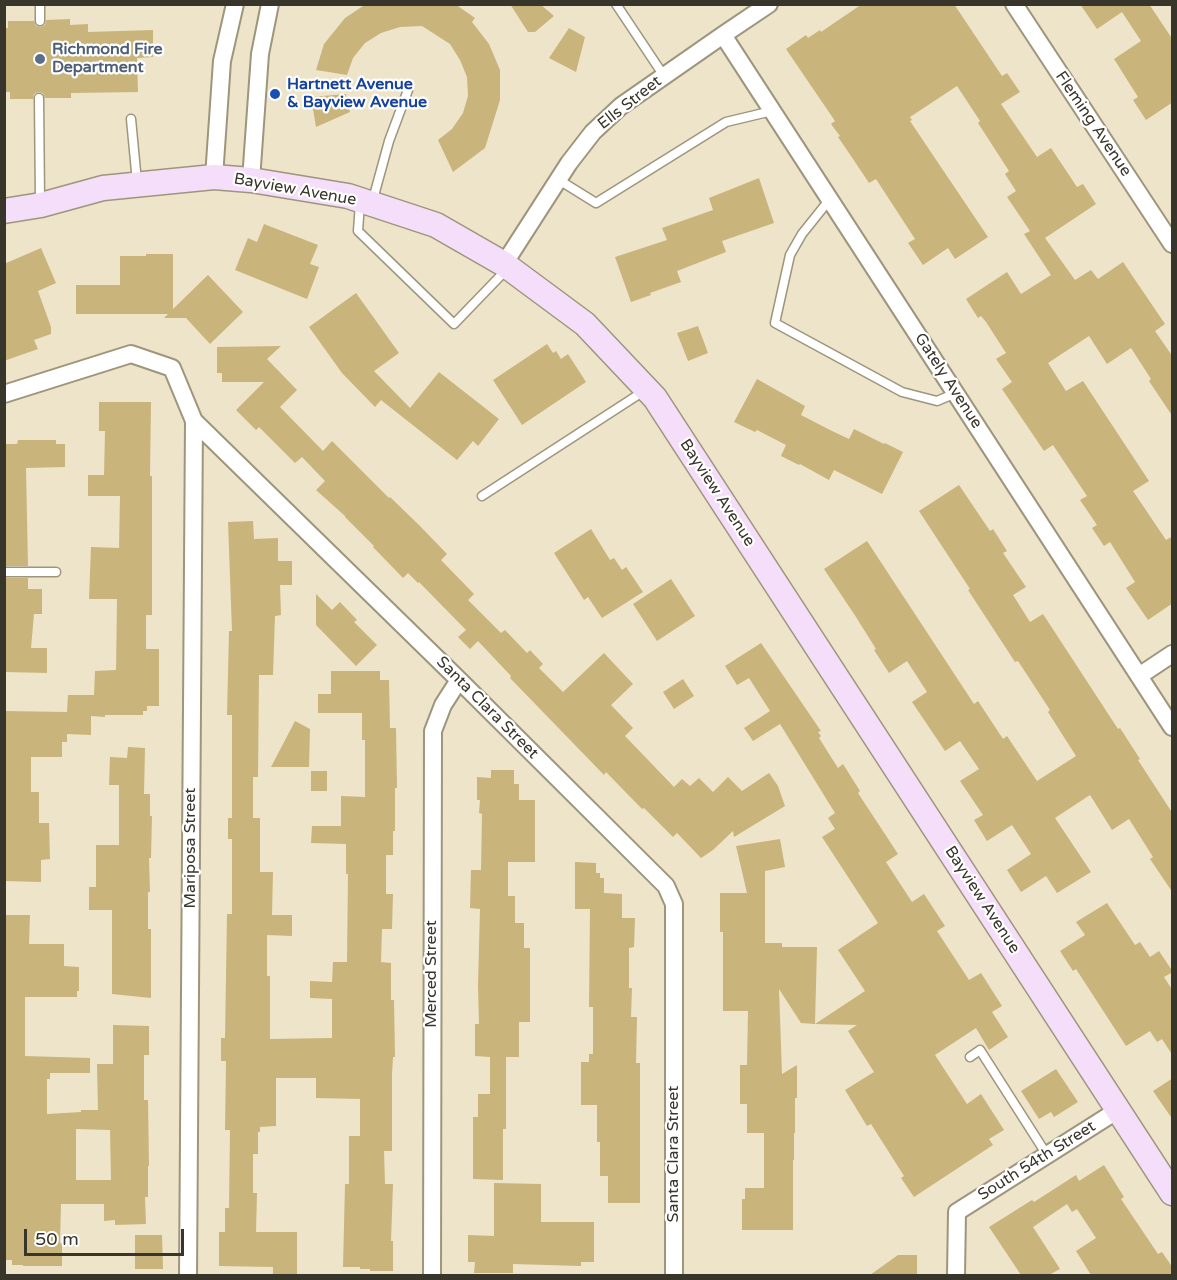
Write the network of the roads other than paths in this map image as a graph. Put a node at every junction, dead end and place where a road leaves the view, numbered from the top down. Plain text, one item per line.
1 (40, 4) edge
2 (235, 4) edge
3 (270, 4) edge
4 (616, 4) edge
5 (769, 4) edge
6 (1014, 4) edge
7 (40, 21) dead end
8 (723, 34) junction
9 (664, 76) junction
10 (408, 90) dead end
11 (39, 98) dead end
12 (773, 111) junction
13 (131, 120) dead end
14 (214, 177) junction
15 (251, 180) junction
16 (559, 180) junction
17 (138, 186) junction
18 (830, 199) junction
19 (366, 202) junction
20 (40, 205) junction
21 (4, 211) edge
22 (1173, 244) edge
23 (506, 266) junction
24 (647, 389) junction
25 (956, 393) junction
26 (4, 394) edge
27 (194, 421) junction
28 (482, 496) dead end
29 (4, 572) edge
30 (56, 572) dead end
31 (1173, 654) edge
32 (1139, 676) junction
33 (459, 680) junction
34 (1173, 728) edge
35 (970, 1057) dead end
36 (1118, 1110) junction
37 (1047, 1155) junction
38 (1173, 1193) edge
39 (188, 1275) edge
40 (432, 1275) edge
41 (674, 1275) edge
42 (956, 1275) edge

1 - 7 lane
2 - 14 street
3 - 15 street
4 - 9 lane
5 - 8 street, Ells Street
6 - 22 street, Fleming Avenue
8 - 9 street, Ells Street
8 - 12 street, Gately Avenue
9 - 16 street, Ells Street
10 - 19 lane
11 - 20 lane
12 - 16 lane
12 - 18 street, Gately Avenue
13 - 17 lane
14 - 15 street, Bayview Avenue
14 - 17 street, Bayview Avenue
15 - 19 street, Bayview Avenue
16 - 23 street, Ells Street
17 - 20 street, Bayview Avenue
18 - 25 street, Gately Avenue
18 - 25 lane
19 - 23 street, Bayview Avenue
19 - 23 lane
20 - 21 street, Bayview Avenue
23 - 24 street, Bayview Avenue
24 - 28 lane
24 - 36 street, Bayview Avenue
25 - 32 street, Gately Avenue
26 - 27 street, Santa Clara Street
27 - 33 street, Santa Clara Street
27 - 39 street, Mariposa Street
29 - 30 lane
31 - 32 street
32 - 34 street, Gately Avenue
33 - 40 street, Merced Street
33 - 41 street, Santa Clara Street
35 - 37 lane
36 - 37 street, South 54th Street
36 - 38 street, Bayview Avenue
37 - 42 street, South 54th Street

